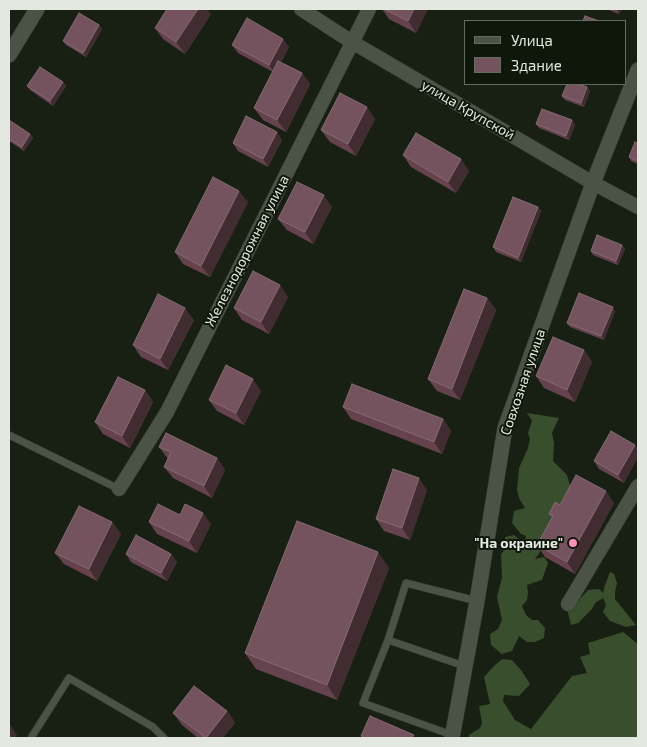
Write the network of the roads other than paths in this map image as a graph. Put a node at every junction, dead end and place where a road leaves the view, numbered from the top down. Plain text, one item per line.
1 (37, 9) edge
2 (301, 9) edge
3 (369, 9) edge
4 (352, 42) junction
5 (9, 55) edge
6 (638, 70) edge
7 (593, 183) junction
8 (638, 207) edge
9 (9, 435) edge
10 (638, 486) edge
11 (118, 489) joint
12 (476, 602) junction
13 (568, 604) dead end
14 (388, 640) junction
15 (464, 666) junction
16 (452, 736) edge
17 (31, 738) edge
18 (164, 738) edge

1 - 5 street
2 - 4 street, улица Крупской
3 - 4 street, Железнодорожная улица
4 - 7 street, улица Крупской
4 - 11 street, Железнодорожная улица
6 - 7 street, Совхозная улица
7 - 8 street, улица Крупской
7 - 12 street, Совхозная улица
9 - 11 lane
10 - 13 street
12 - 14 lane
12 - 15 street, Совхозная улица
14 - 15 lane
14 - 16 lane
15 - 16 street, Совхозная улица
17 - 18 lane

